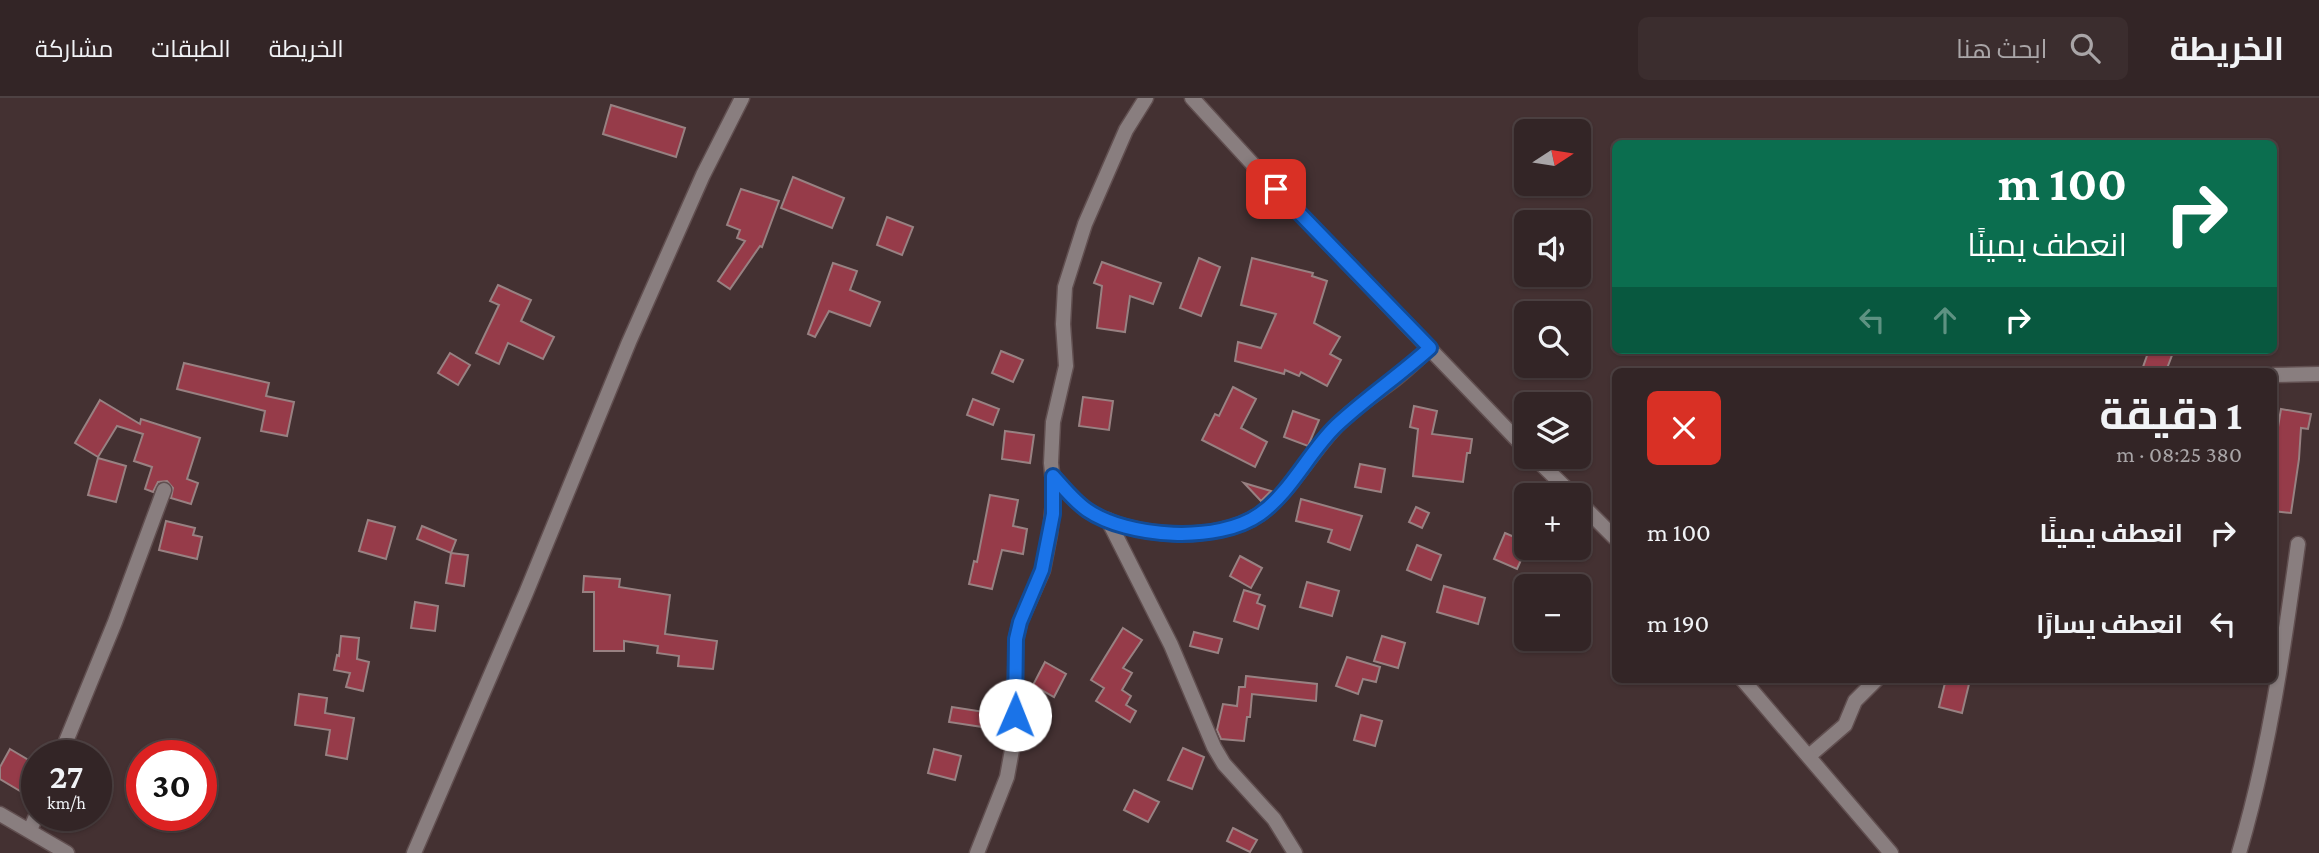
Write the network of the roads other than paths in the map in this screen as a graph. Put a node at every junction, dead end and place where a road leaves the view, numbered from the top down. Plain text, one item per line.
1 (742, 98) edge
2 (1146, 98) edge
3 (1192, 98) edge
4 (1430, 348) junction
5 (2319, 374) edge
6 (2277, 375) edge
7 (1514, 436) edge
8 (1546, 469) edge
9 (1053, 476) junction
10 (1561, 483) edge
11 (164, 490) dead end
12 (1591, 514) edge
13 (1108, 520) junction
14 (1612, 535) edge
15 (2298, 544) dead end
16 (2277, 677) edge
17 (1746, 683) edge
18 (1873, 683) edge
19 (2276, 683) edge
20 (67, 740) edge
21 (1810, 756) junction
22 (0, 814) edge
23 (21, 825) edge
24 (32, 831) edge
25 (67, 853) edge
26 (414, 853) edge
27 (977, 853) edge
28 (1295, 853) edge
29 (1891, 853) edge
30 (2239, 853) edge

1 - 26 street
2 - 9 street
3 - 4 street
4 - 7 street
4 - 13 street
5 - 6 street
8 - 10 street
9 - 13 street
9 - 27 street
11 - 20 street
12 - 14 street
13 - 28 street
15 - 16 street
17 - 21 street
18 - 21 street
19 - 30 street
21 - 29 street
22 - 23 street
24 - 25 street

